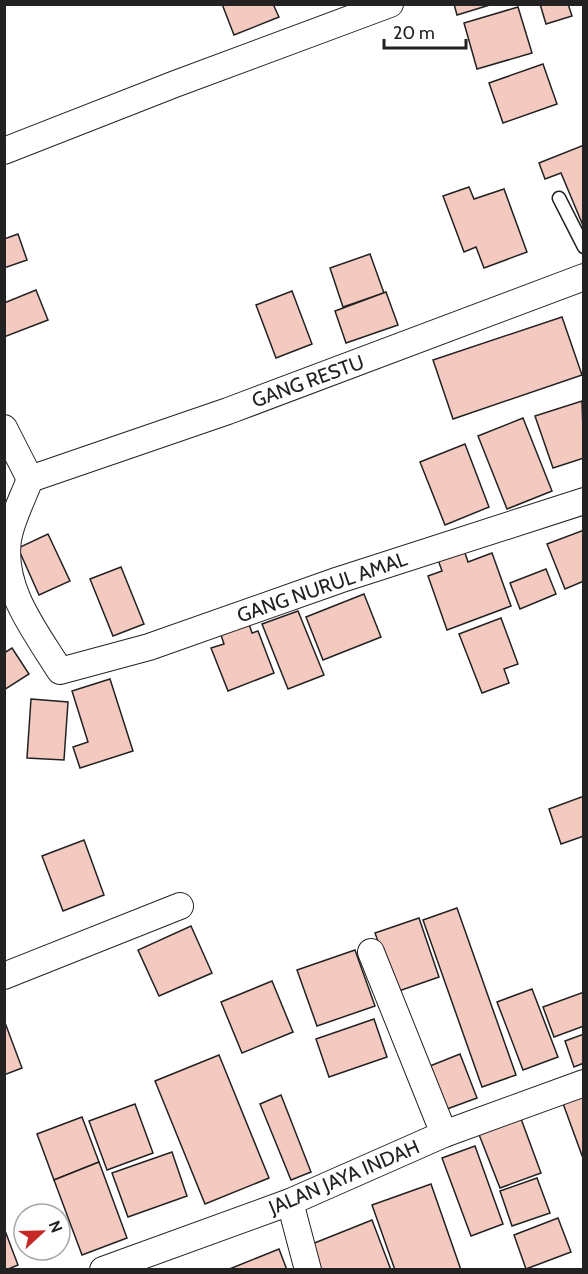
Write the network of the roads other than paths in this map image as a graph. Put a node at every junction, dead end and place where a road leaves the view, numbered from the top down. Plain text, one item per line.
1 (390, 4) edge
2 (4, 151) edge
3 (559, 198) dead end
4 (584, 247) edge
5 (584, 277) edge
6 (4, 428) edge
7 (30, 479) junction
8 (584, 501) edge
9 (180, 906) dead end
10 (371, 952) dead end
11 (4, 976) edge
12 (584, 1083) edge
13 (444, 1134) junction
14 (290, 1202) junction
15 (103, 1269) edge
16 (308, 1269) edge

1 - 2 street
3 - 4 lane
5 - 7 street, GANG RESTU
6 - 7 street
7 - 8 street, GANG NURUL AMAL
9 - 11 street
10 - 13 street
12 - 13 street, JALAN JAYA INDAH
13 - 14 street, JALAN JAYA INDAH
14 - 15 street, JALAN JAYA INDAH
14 - 16 street

